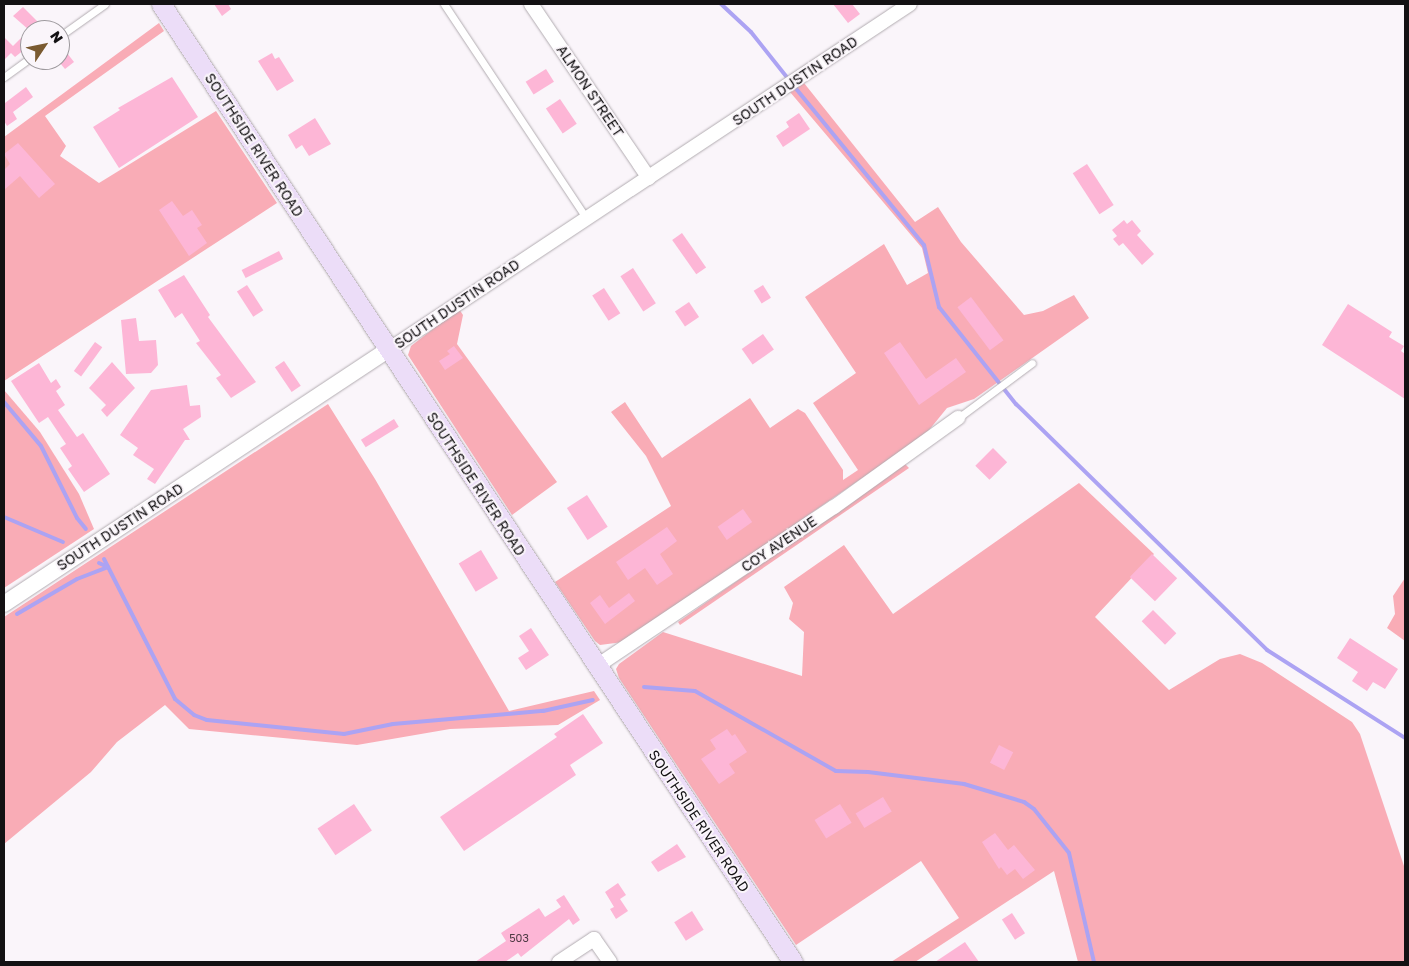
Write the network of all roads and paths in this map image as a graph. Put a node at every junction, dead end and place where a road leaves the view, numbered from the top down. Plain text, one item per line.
1 (105, 4) edge
2 (161, 4) edge
3 (444, 4) edge
4 (531, 4) edge
5 (910, 4) edge
6 (70, 29) edge
7 (20, 65) edge
8 (4, 77) edge
9 (649, 178) junction
10 (587, 219) junction
11 (388, 350) junction
12 (1032, 363) dead end
13 (958, 418) joint
14 (4, 604) edge
15 (597, 666) junction
16 (559, 962) edge
17 (610, 962) edge
18 (793, 962) edge

1 - 6 lane
2 - 11 main road, SOUTHSIDE RIVER ROAD
3 - 10 lane
4 - 9 street, ALMON STREET
5 - 9 street, SOUTH DUSTIN ROAD
7 - 8 lane
9 - 10 street, SOUTH DUSTIN ROAD
10 - 11 street, SOUTH DUSTIN ROAD
11 - 14 street, SOUTH DUSTIN ROAD
11 - 15 main road, SOUTHSIDE RIVER ROAD
12 - 13 lane
13 - 15 street, COY AVENUE
15 - 18 main road, SOUTHSIDE RIVER ROAD
16 - 17 street

